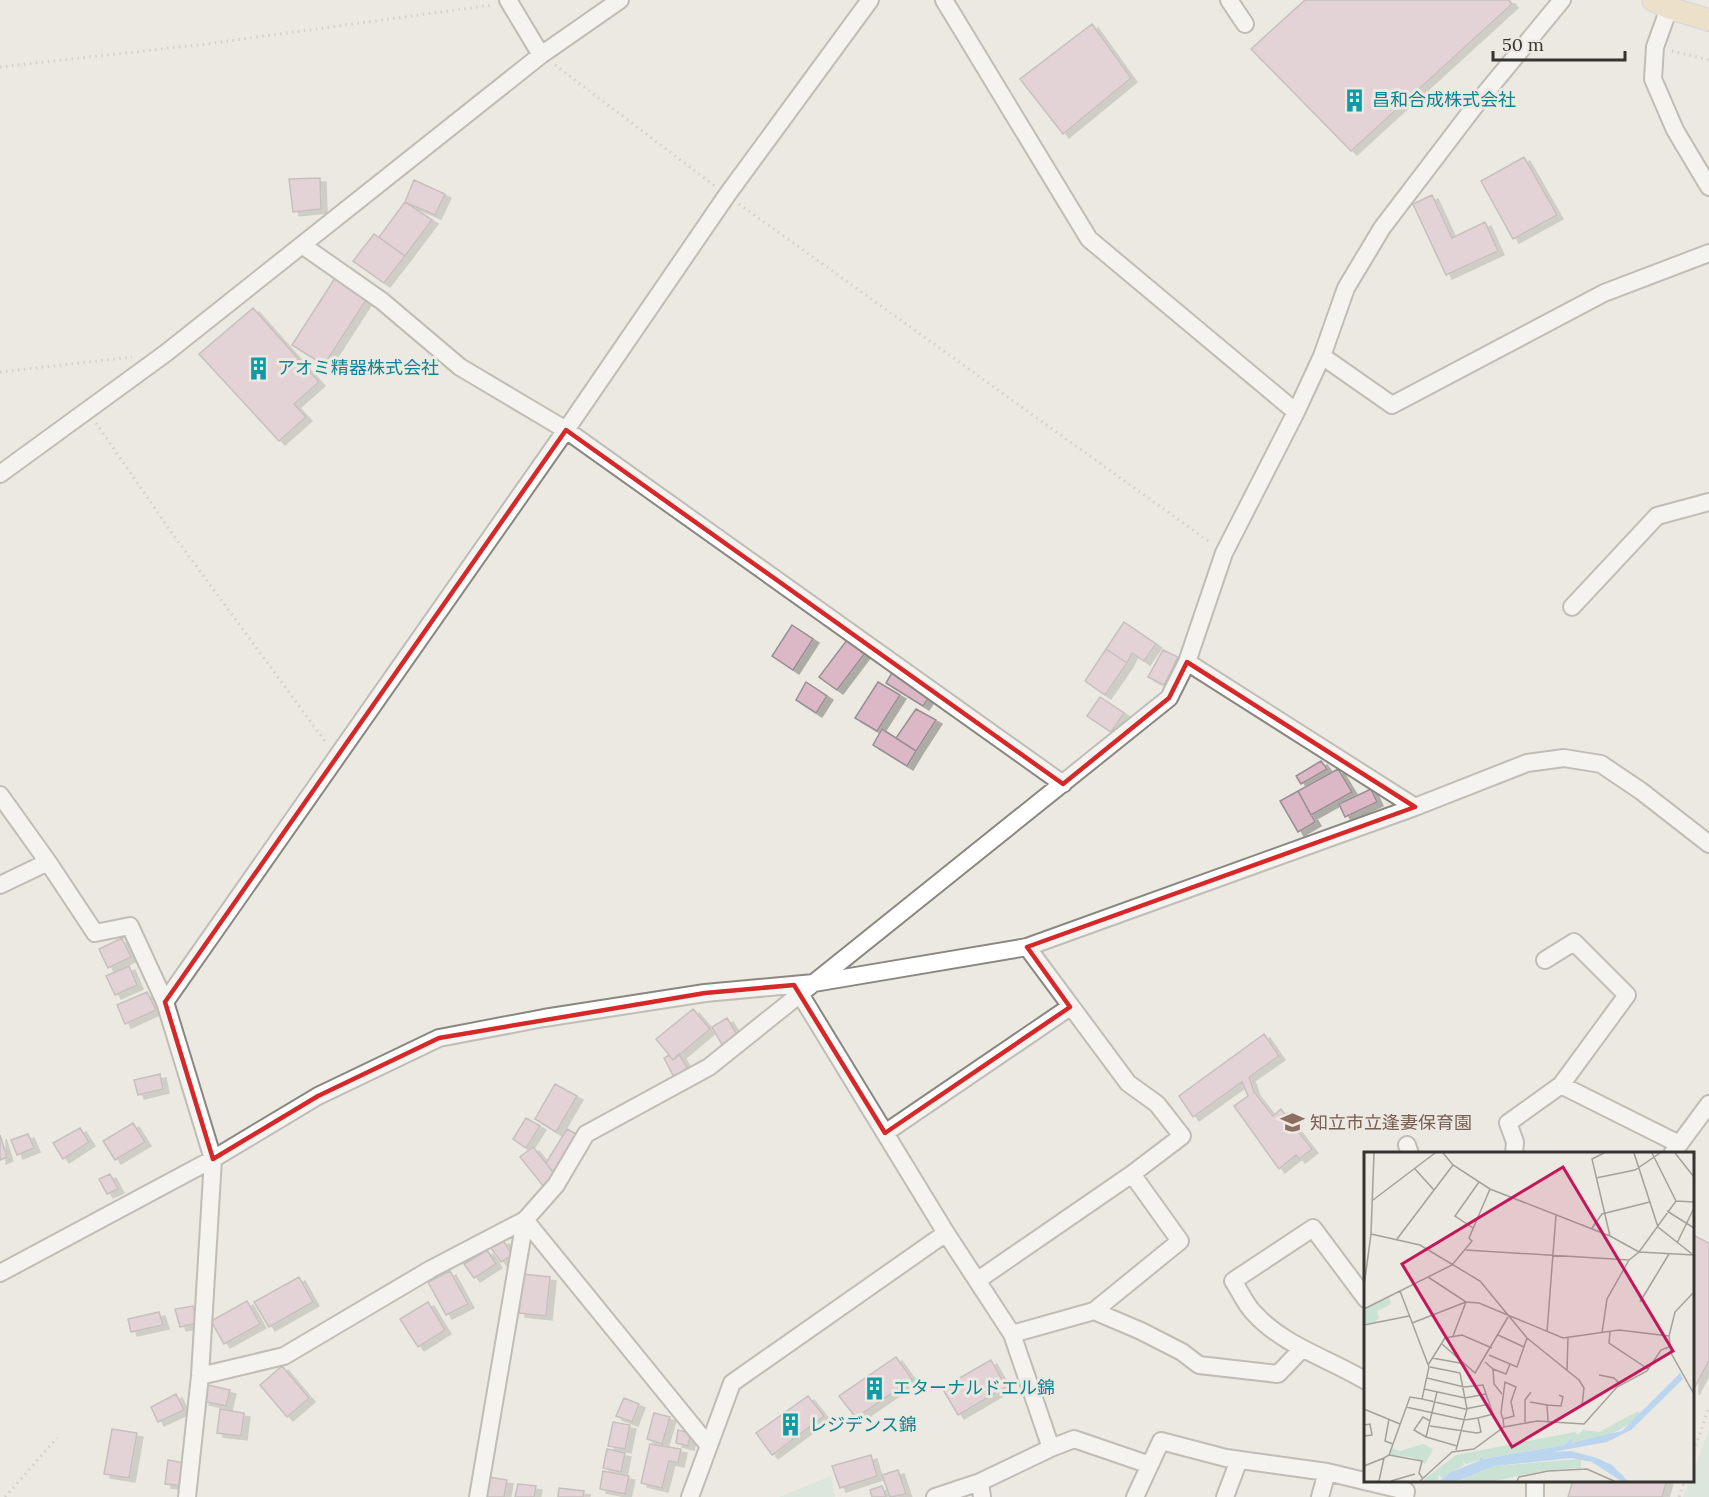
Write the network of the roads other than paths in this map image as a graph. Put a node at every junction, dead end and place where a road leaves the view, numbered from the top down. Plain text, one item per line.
1 (620, 0) edge
2 (870, 0) edge
3 (944, 0) edge
4 (1229, 0) edge
5 (1562, 0) edge
6 (509, 1) edge
7 (1661, 4) edge
8 (1709, 20) edge
9 (1245, 24) dead end
10 (541, 55) junction
11 (1709, 187) edge
12 (302, 246) junction
13 (1709, 253) edge
14 (1322, 356) junction
15 (1296, 412) junction
16 (566, 430) junction
17 (0, 474) edge
18 (1709, 502) edge
19 (1572, 607) dead end
20 (1187, 662) junction
21 (1063, 784) junction
22 (0, 795) edge
23 (1415, 807) junction
24 (1709, 844) edge
25 (48, 862) junction
26 (0, 885) edge
27 (1027, 947) junction
28 (1545, 960) dead end
29 (814, 983) junction
30 (800, 994) junction
31 (165, 1002) junction
32 (1070, 1007) junction
33 (1561, 1085) junction
34 (1709, 1104) edge
35 (885, 1133) junction
36 (1675, 1149) edge
37 (1514, 1152) edge
38 (213, 1159) junction
39 (1132, 1174) junction
40 (525, 1220) junction
41 (946, 1233) junction
42 (0, 1274) edge
43 (978, 1280) junction
44 (1364, 1298) edge
45 (1094, 1311) junction
46 (1012, 1334) junction
47 (1302, 1349) junction
48 (200, 1376) junction
49 (1364, 1380) edge
50 (709, 1446) junction
51 (1051, 1449) junction
52 (1239, 1460) junction
53 (1150, 1465) junction
54 (1327, 1472) junction
55 (1364, 1481) edge
56 (1369, 1482) edge
57 (1535, 1482) edge
58 (981, 1490) edge
59 (187, 1497) edge
60 (478, 1497) edge
61 (690, 1497) edge
62 (935, 1497) edge
63 (1135, 1497) edge
64 (1225, 1497) edge
65 (1320, 1497) edge
66 (1404, 1497) edge
67 (1534, 1497) edge

1 - 10 street
2 - 16 street
3 - 15 street
4 - 9 street
5 - 14 street
6 - 10 street
7 - 8 main road
7 - 11 street
10 - 12 street
12 - 16 street
12 - 17 street
13 - 14 street
14 - 15 street
15 - 20 street
16 - 21 street
16 - 31 street
18 - 19 street
20 - 21 street
20 - 23 street
21 - 29 street
22 - 25 street
23 - 24 street
23 - 27 street
25 - 26 street
25 - 31 street
27 - 29 street
27 - 32 street
28 - 33 street
29 - 30 street
29 - 38 street
30 - 35 street
30 - 40 street
31 - 38 street
32 - 35 street
32 - 39 street
33 - 36 street
33 - 37 street
34 - 36 street
35 - 41 street
38 - 42 street
38 - 48 street
39 - 43 street
39 - 45 street
40 - 48 street
40 - 50 street
40 - 60 street
41 - 43 street
41 - 50 street
43 - 46 street
44 - 47 street
45 - 46 street
45 - 47 street
46 - 51 street
47 - 49 street
48 - 59 street
50 - 61 street
51 - 53 street
51 - 58 street
52 - 53 street
52 - 54 street
52 - 64 street
53 - 63 street
54 - 55 street
54 - 65 street
56 - 66 street
57 - 67 street
58 - 62 street

